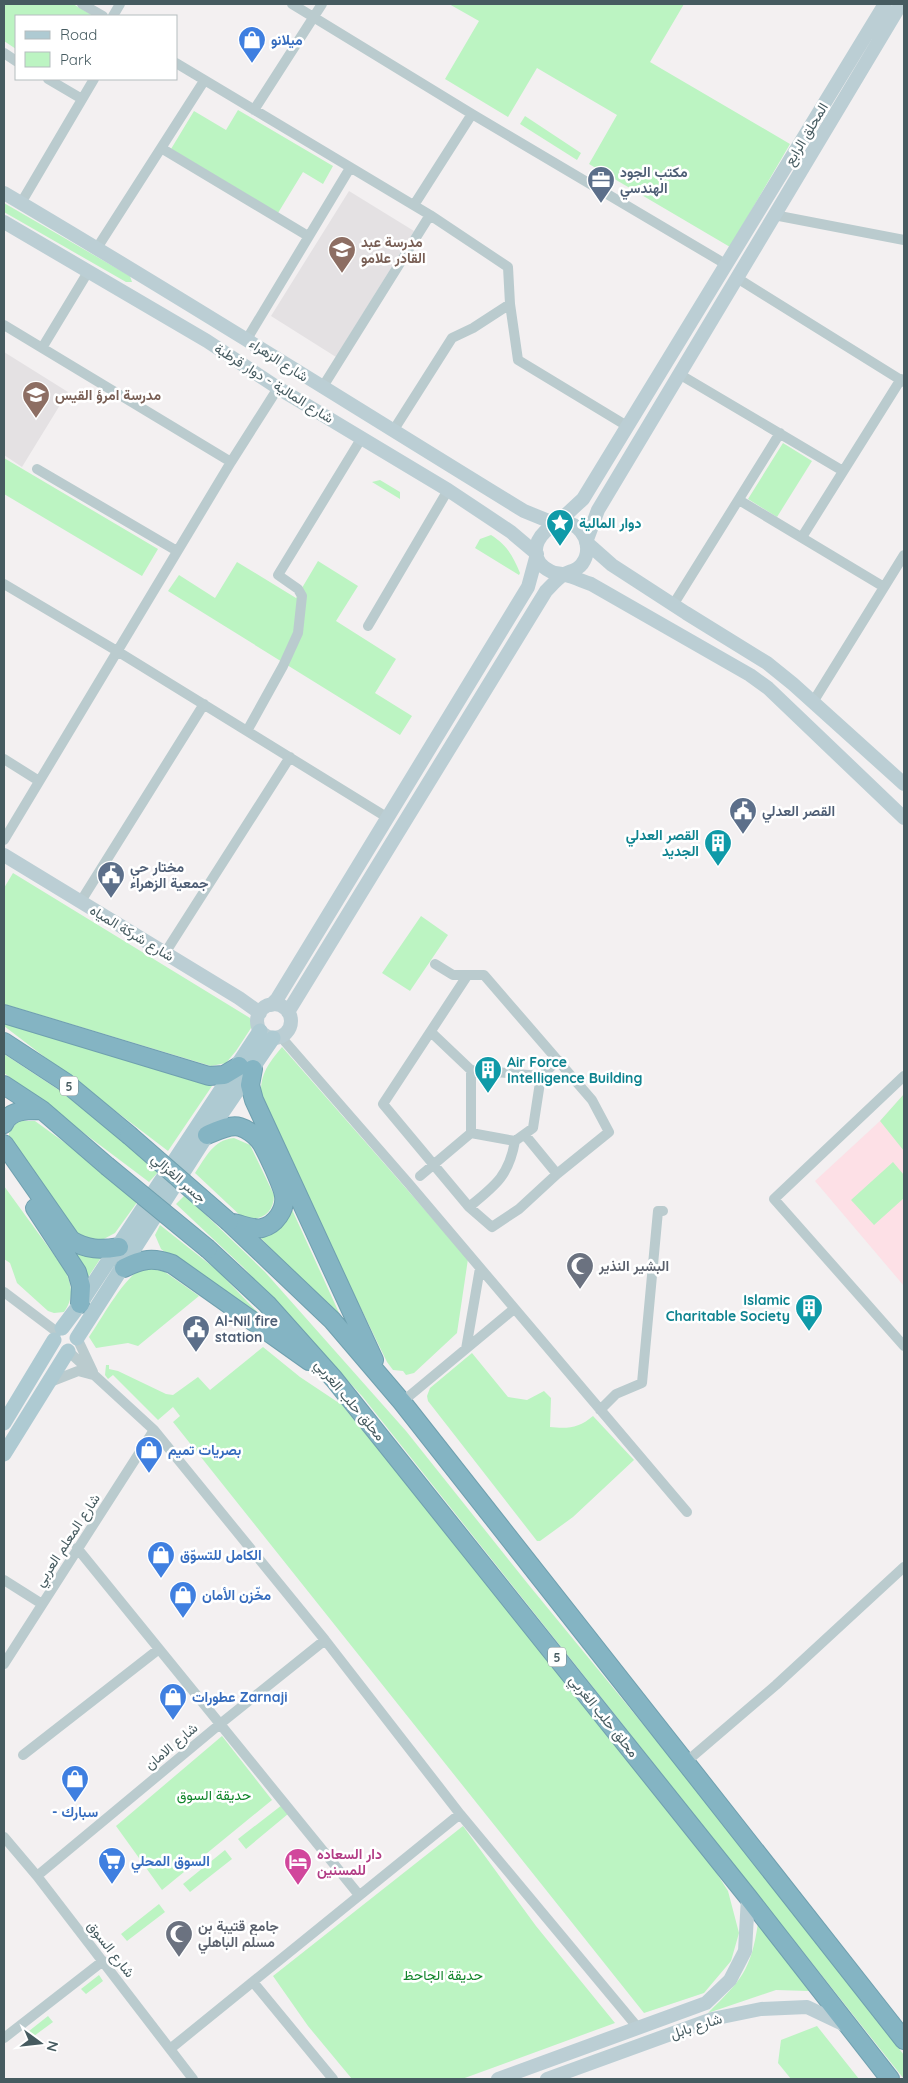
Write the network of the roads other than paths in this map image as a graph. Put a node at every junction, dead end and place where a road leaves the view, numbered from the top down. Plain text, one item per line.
1 (82, 4) edge
2 (120, 4) edge
3 (292, 4) edge
4 (322, 4) edge
5 (885, 4) edge
6 (901, 4) edge
7 (101, 15) edge
8 (114, 15) edge
9 (314, 17) junction
10 (4, 53) edge
11 (15, 60) edge
12 (178, 64) edge
13 (50, 80) edge
14 (93, 80) edge
15 (204, 81) junction
16 (82, 99) junction
17 (254, 110) junction
18 (472, 114) junction
19 (161, 148) junction
20 (350, 168) junction
21 (4, 193) edge
22 (20, 203) junction
23 (414, 205) junction
24 (430, 215) junction
25 (774, 215) junction
26 (4, 222) edge
27 (308, 236) junction
28 (904, 240) edge
29 (97, 248) junction
30 (727, 265) junction
31 (88, 272) junction
32 (737, 278) junction
33 (151, 281) junction
34 (138, 301) junction
35 (510, 304) junction
36 (4, 325) edge
37 (247, 339) junction
38 (42, 348) junction
39 (679, 374) junction
40 (902, 381) edge
41 (278, 388) junction
42 (322, 388) junction
43 (627, 426) junction
44 (393, 431) junction
45 (780, 434) junction
46 (361, 439) junction
47 (231, 462) junction
48 (37, 468) dead end
49 (843, 471) junction
50 (448, 490) junction
51 (739, 500) junction
52 (556, 524) junction
53 (802, 537) junction
54 (586, 542) junction
55 (177, 551) junction
56 (537, 554) junction
57 (904, 555) edge
58 (564, 574) junction
59 (4, 584) edge
60 (884, 587) junction
61 (674, 605) junction
62 (368, 626) dead end
63 (117, 651) junction
64 (813, 702) junction
65 (204, 704) junction
66 (247, 731) junction
67 (290, 757) junction
68 (4, 759) edge
69 (39, 781) junction
70 (904, 784) edge
71 (388, 818) junction
72 (904, 818) edge
73 (4, 840) edge
74 (4, 854) edge
75 (81, 901) junction
76 (165, 953) junction
77 (434, 964) dead end
78 (467, 976) junction
79 (265, 1009) junction
80 (288, 1012) junction
81 (4, 1014) edge
82 (430, 1032) junction
83 (271, 1035) junction
84 (4, 1042) edge
85 (558, 1060) junction
86 (246, 1067) junction
87 (471, 1070) junction
88 (541, 1076) junction
89 (904, 1076) edge
90 (4, 1085) edge
91 (42, 1110) junction
92 (4, 1124) edge
93 (472, 1133) junction
94 (207, 1135) junction
95 (525, 1135) junction
96 (515, 1142) junction
97 (4, 1144) edge
98 (4, 1162) edge
99 (434, 1165) junction
100 (557, 1174) junction
101 (420, 1176) dead end
102 (469, 1207) junction
103 (663, 1211) dead end
104 (229, 1222) junction
105 (119, 1246) junction
106 (124, 1268) junction
107 (480, 1268) junction
108 (4, 1292) edge
109 (80, 1304) junction
110 (514, 1309) junction
111 (58, 1333) junction
112 (77, 1338) junction
113 (904, 1346) edge
114 (466, 1349) junction
115 (68, 1351) junction
116 (94, 1375) junction
117 (334, 1379) junction
118 (383, 1379) junction
119 (50, 1382) junction
120 (402, 1402) junction
121 (600, 1410) junction
122 (4, 1423) edge
123 (154, 1430) junction
124 (4, 1454) edge
125 (686, 1512) dead end
126 (77, 1548) junction
127 (904, 1568) edge
128 (4, 1580) edge
129 (42, 1604) junction
130 (325, 1640) junction
131 (159, 1649) junction
132 (4, 1664) edge
133 (220, 1724) junction
134 (23, 1754) dead end
135 (686, 1762) junction
136 (460, 1814) junction
137 (4, 1837) edge
138 (37, 1876) junction
139 (359, 1895) junction
140 (748, 1897) junction
141 (102, 1960) junction
142 (252, 1982) junction
143 (697, 2006) junction
144 (703, 2022) junction
145 (847, 2026) junction
146 (639, 2028) junction
147 (4, 2038) edge
148 (904, 2040) edge
149 (170, 2049) junction
150 (193, 2079) edge
151 (333, 2079) edge
152 (498, 2079) edge
153 (547, 2079) edge
154 (890, 2079) edge

1 - 7 street
2 - 8 street
3 - 9 street
4 - 9 street
5 - 30 main road, المحلق الرابع
6 - 25 main road
9 - 17 street
9 - 18 street
10 - 11 street
12 - 15 street
13 - 16 street
14 - 16 street
15 - 17 street
15 - 19 street
16 - 22 street
17 - 20 street
18 - 23 street
18 - 30 street
19 - 27 street
19 - 29 street
20 - 23 street
20 - 27 street
21 - 22 main road, شارع الزهراء
22 - 29 main road, شارع الزهراء
23 - 24 street
24 - 35 street
24 - 42 street
25 - 28 street
25 - 32 main road
26 - 31 main road, شارع المالية - دوار قرطبة
27 - 37 street
29 - 33 main road, شارع الزهراء
30 - 43 main road, المحلق الرابع
31 - 34 main road, شارع المالية - دوار قرطبة
31 - 38 street
32 - 39 main road
32 - 40 street
33 - 34 main road
33 - 37 main road, شارع الزهراء
34 - 41 main road, شارع المالية - دوار قرطبة
35 - 43 street
35 - 44 street
36 - 38 street
37 - 42 main road, شارع الزهراء
38 - 47 street
39 - 45 street
39 - 54 main road
40 - 49 street
41 - 46 main road, شارع المالية - دوار قرطبة
41 - 47 street
42 - 44 main road, شارع الزهراء
43 - 52 main road, المحلق الرابع
44 - 52 main road, شارع الزهراء
45 - 49 street
45 - 51 street
46 - 50 main road, شارع المالية - دوار قرطبة
46 - 66 street
47 - 55 street
48 - 55 street
49 - 53 street
50 - 56 main road, شارع المالية - دوار قرطبة
50 - 62 street
51 - 53 street
51 - 61 street
52 - 54 main road
52 - 56 main road
53 - 60 street
54 - 58 main road
54 - 61 main road
55 - 63 street
56 - 58 main road
56 - 71 main road
57 - 60 street
58 - 72 main road
58 - 80 main road
59 - 63 street
60 - 64 street
61 - 64 main road
63 - 65 street
63 - 69 street
64 - 70 main road
65 - 66 street
65 - 75 street
66 - 67 street
67 - 71 street
67 - 76 street
68 - 69 street
69 - 73 street
71 - 79 main road
74 - 75 main road, شارع شركة المياه
75 - 76 main road, شارع شركة المياه
76 - 79 main road, شارع شركة المياه
77 - 78 street
78 - 82 street
78 - 85 street
79 - 80 main road
79 - 83 main road
80 - 83 main road
81 - 86 highway
82 - 87 street
82 - 99 street
83 - 86 main road
83 - 107 street
84 - 104 highway, جسر الغزالي / 5, bridge
85 - 88 street
85 - 100 street
86 - 94 main road
86 - 105 main road
86 - 118 highway
87 - 88 street
87 - 93 street
88 - 95 street
89 - 113 street
90 - 91 highway, 5
91 - 92 highway
91 - 117 highway, محلق حلب الغربي / 5, bridge
93 - 96 street
93 - 99 street
94 - 104 highway
94 - 106 main road
95 - 96 street
95 - 100 street
96 - 102 street
97 - 105 highway
98 - 109 highway
99 - 101 street
99 - 102 street
100 - 102 street
103 - 121 street
104 - 118 highway, 5
105 - 109 main road
106 - 112 main road
106 - 117 highway
107 - 110 street
107 - 114 street
108 - 111 street
109 - 111 main road
110 - 114 street
110 - 121 street
111 - 112 main road
111 - 115 main road
111 - 122 main road
112 - 115 main road
112 - 116 street
114 - 120 street
115 - 116 street
115 - 119 main road
116 - 119 street
116 - 123 street
117 - 140 highway, محلق حلب الغربي / 5
118 - 120 highway, 5
119 - 124 main road
120 - 135 highway, 5
121 - 125 street
123 - 126 street, شارع المعلم العربي
123 - 130 street
126 - 129 street, شارع المعلم العربي
126 - 131 street
127 - 135 street
128 - 129 street
129 - 132 street, شارع المعلم العربي
130 - 133 street, شارع الامان
130 - 136 street
131 - 133 street
131 - 134 street
133 - 138 street, شارع الامان
133 - 139 street
135 - 148 highway, 5
136 - 139 street
136 - 146 street
137 - 138 street, شارع السوق
138 - 141 street, شارع السوق
139 - 142 street
140 - 143 main road
140 - 145 highway, محلق حلب الغربي / 5
141 - 147 street
141 - 149 street, شارع السوق
142 - 149 street
142 - 151 street
143 - 144 street
143 - 146 main road
144 - 145 main road, شارع بابل
144 - 153 main road, شارع بابل
145 - 154 highway, محلق حلب الغربي / 5
146 - 152 main road
149 - 150 street, شارع السوق

